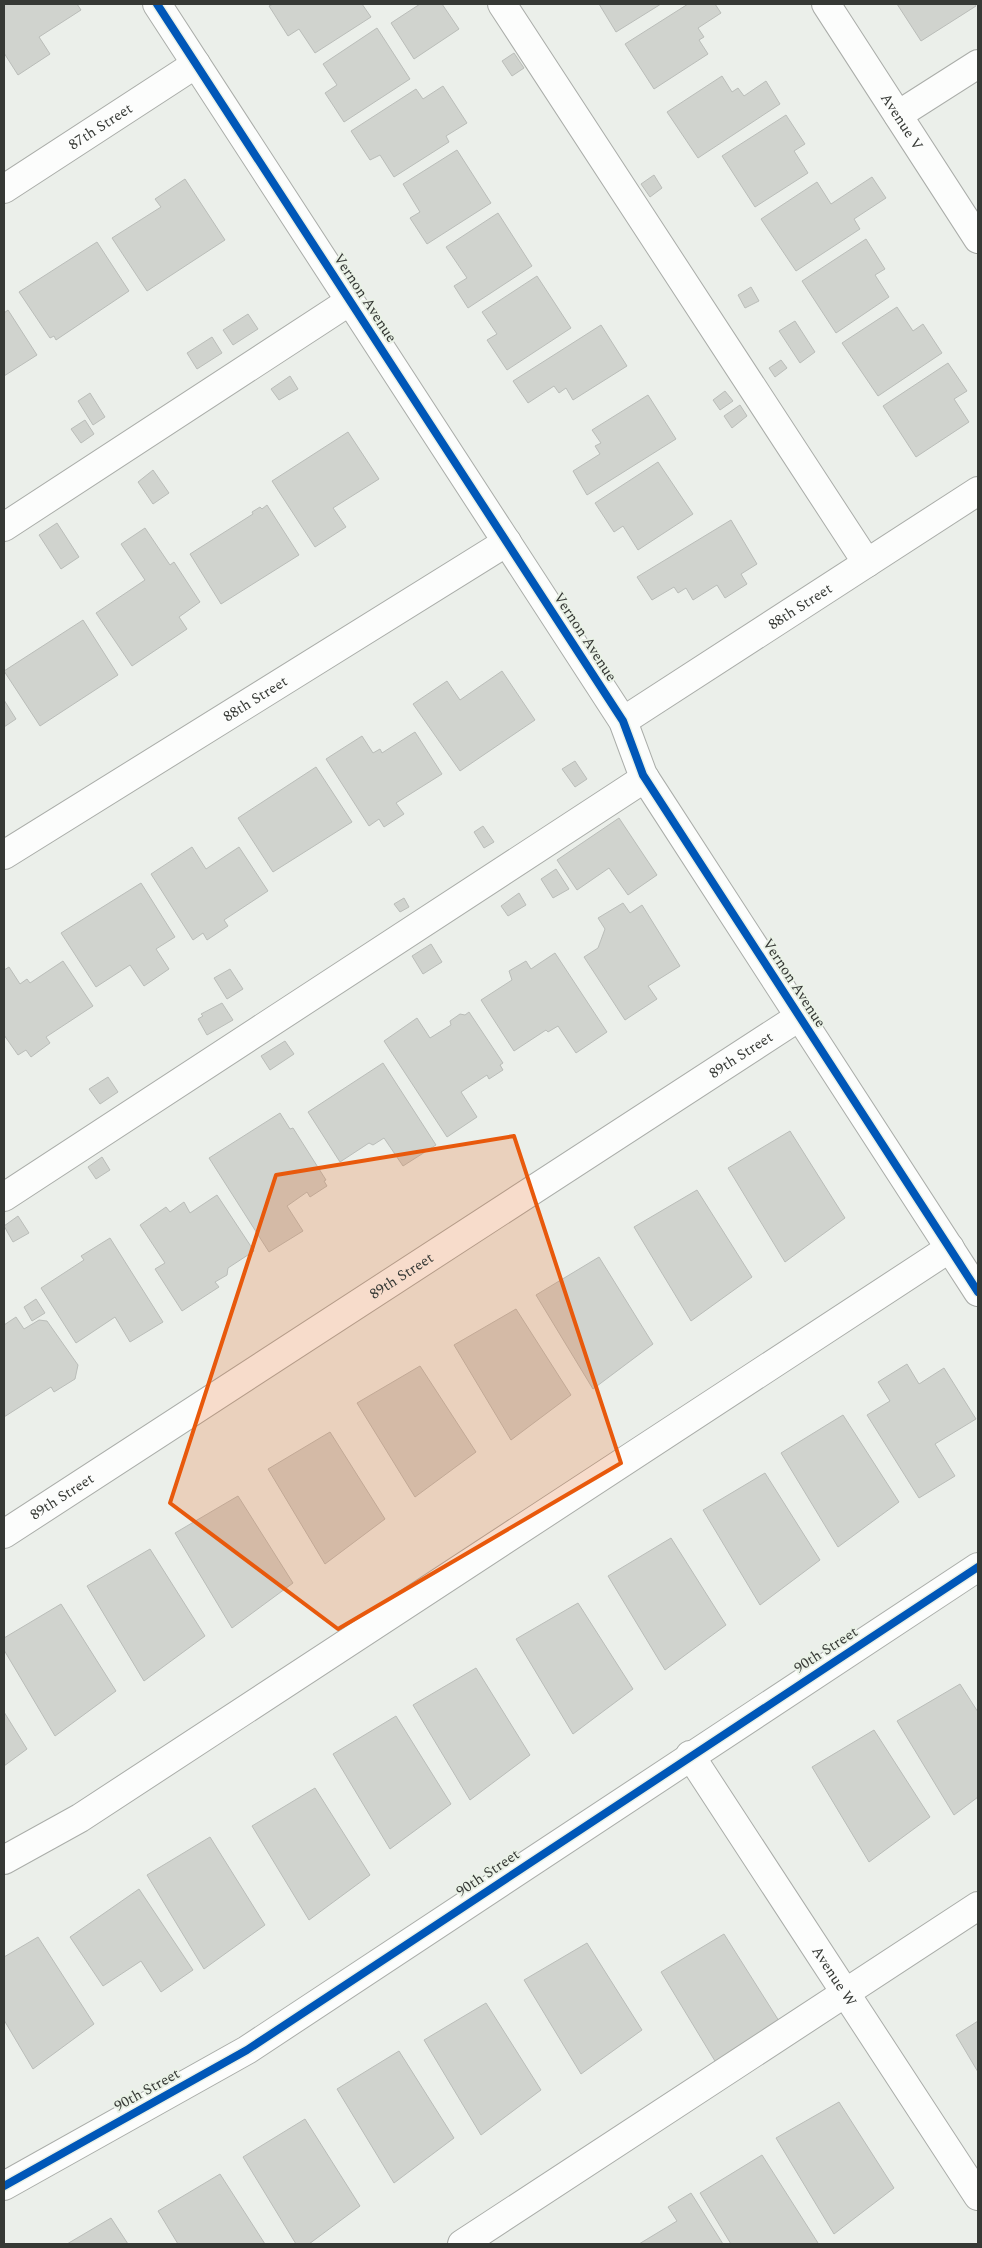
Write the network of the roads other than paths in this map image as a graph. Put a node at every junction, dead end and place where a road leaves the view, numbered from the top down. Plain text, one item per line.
1 (157, 4) edge
2 (502, 4) edge
3 (826, 4) edge
4 (196, 64) junction
5 (978, 64) edge
6 (898, 115) junction
7 (4, 189) edge
8 (978, 238) edge
9 (350, 301) junction
10 (978, 491) edge
11 (4, 527) edge
12 (507, 542) junction
13 (867, 563) junction
14 (623, 721) junction
15 (645, 778) junction
16 (4, 855) edge
17 (799, 1017) junction
18 (4, 1197) edge
19 (950, 1248) junction
20 (978, 1292) edge
21 (4, 1534) edge
22 (978, 1568) edge
23 (690, 1755) junction
24 (4, 1860) edge
25 (978, 1906) edge
26 (847, 1993) junction
27 (4, 2186) edge
28 (978, 2196) edge
29 (462, 2244) edge

1 - 4 street, Vernon Avenue
2 - 13 street
3 - 6 street, Avenue V
4 - 7 street, 87th Street
4 - 9 street, Vernon Avenue
5 - 6 street
6 - 8 street, Avenue V
9 - 11 street
9 - 12 street, Vernon Avenue
10 - 13 street, 88th Street
12 - 14 street, Vernon Avenue
12 - 16 street, 88th Street
13 - 14 street, 88th Street
14 - 15 street, Vernon Avenue
15 - 17 street, Vernon Avenue
15 - 18 street
17 - 19 street, Vernon Avenue
17 - 21 street, 89th Street
19 - 20 street, Vernon Avenue
19 - 24 street
22 - 23 street, 90th Street
23 - 26 street, Avenue W
23 - 27 street, 90th Street
25 - 26 street
26 - 28 street, Avenue W
26 - 29 street

